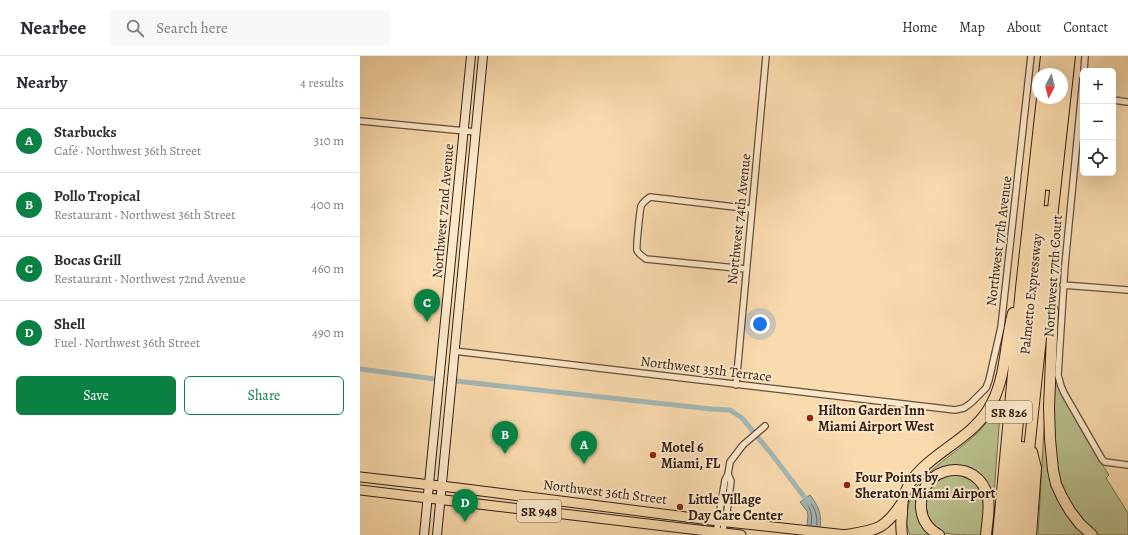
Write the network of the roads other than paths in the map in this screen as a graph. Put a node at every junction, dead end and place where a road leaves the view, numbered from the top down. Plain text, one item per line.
1 (471, 56) edge
2 (483, 56) edge
3 (766, 56) edge
4 (1031, 56) edge
5 (1046, 56) edge
6 (1053, 56) edge
7 (1061, 56) edge
8 (1070, 56) edge
9 (1085, 56) edge
10 (1045, 68) edge
11 (1052, 68) edge
12 (1060, 68) edge
13 (1084, 68) edge
14 (1116, 100) edge
15 (479, 101) junction
16 (1128, 102) edge
17 (1041, 104) edge
18 (1048, 104) edge
19 (1056, 104) edge
20 (1081, 104) edge
21 (466, 108) junction
22 (360, 121) edge
23 (463, 131) junction
24 (476, 132) junction
25 (752, 209) junction
26 (454, 235) junction
27 (465, 236) junction
28 (746, 269) junction
29 (1063, 285) junction
30 (1021, 288) junction
31 (1128, 290) edge
32 (1046, 292) junction
33 (454, 351) junction
34 (736, 385) junction
35 (955, 410) joint
36 (763, 428) dead end
37 (1030, 441) junction
38 (1128, 465) edge
39 (360, 477) edge
40 (429, 485) junction
41 (441, 486) junction
42 (360, 490) edge
43 (428, 498) junction
44 (440, 499) junction
45 (902, 503) junction
46 (651, 512) junction
47 (721, 521) junction
48 (650, 524) junction
49 (719, 534) edge
50 (424, 535) edge
51 (437, 535) edge
52 (741, 535) edge
53 (847, 535) edge
54 (902, 535) edge
55 (938, 535) edge
56 (986, 535) edge
57 (998, 535) edge
58 (1007, 535) edge
59 (1014, 535) edge
60 (1021, 535) edge
61 (1032, 535) edge
62 (1092, 535) edge

1 - 21 main road, Northwest 72nd Avenue
2 - 15 main road, Northwest 72nd Avenue
3 - 25 street, Northwest 74th Avenue
4 - 35 street, Northwest 77th Avenue
5 - 10 highway
6 - 11 highway
7 - 12 highway
8 - 32 highway, Palmetto Expressway / SR 826
9 - 13 street
14 - 16 street
15 - 21 main road
15 - 24 main road, Northwest 72nd Avenue
17 - 30 highway, Palmetto Expressway / SR 826
18 - 58 highway
19 - 59 highway
20 - 29 street, Northwest 77th Court
21 - 23 main road, Northwest 72nd Avenue
22 - 23 street
23 - 24 street
23 - 26 main road, Northwest 72nd Avenue
24 - 27 main road, Northwest 72nd Avenue
25 - 28 street, Northwest 74th Avenue
25 - 28 street
26 - 27 main road
26 - 40 main road, Northwest 72nd Avenue
27 - 33 main road, Northwest 72nd Avenue
28 - 34 street, Northwest 74th Avenue
29 - 31 street
29 - 38 street, Northwest 77th Court
30 - 45 highway
30 - 57 highway, Palmetto Expressway / SR 826
32 - 37 highway, Palmetto Expressway / SR 826
32 - 62 highway
33 - 34 street, Northwest 35th Terrace
33 - 41 main road, Northwest 72nd Avenue
34 - 35 street, Northwest 35th Terrace
36 - 47 street
37 - 60 highway, Palmetto Expressway / SR 826
37 - 61 highway
39 - 40 main road, Northwest 36th Street / SR 948
40 - 41 main road, Northwest 36th Street / SR 948
40 - 43 main road, Northwest 72nd Avenue
41 - 44 main road, Northwest 72nd Avenue
41 - 46 main road, Northwest 36th Street / SR 948
42 - 43 main road, Northwest 36th Street / SR 948
43 - 44 main road, Northwest 36th Street / SR 948
43 - 50 main road, Northwest 72nd Avenue
44 - 48 main road, Northwest 36th Street / SR 948
44 - 51 main road, Northwest 72nd Avenue
45 - 53 highway
45 - 54 highway
46 - 47 main road, Northwest 36th Street / SR 948
46 - 48 main road
47 - 49 street
47 - 53 main road, Northwest 36th Street / SR 948
48 - 49 main road, Northwest 36th Street / SR 948
49 - 52 main road, Northwest 36th Street / SR 948
55 - 56 highway

